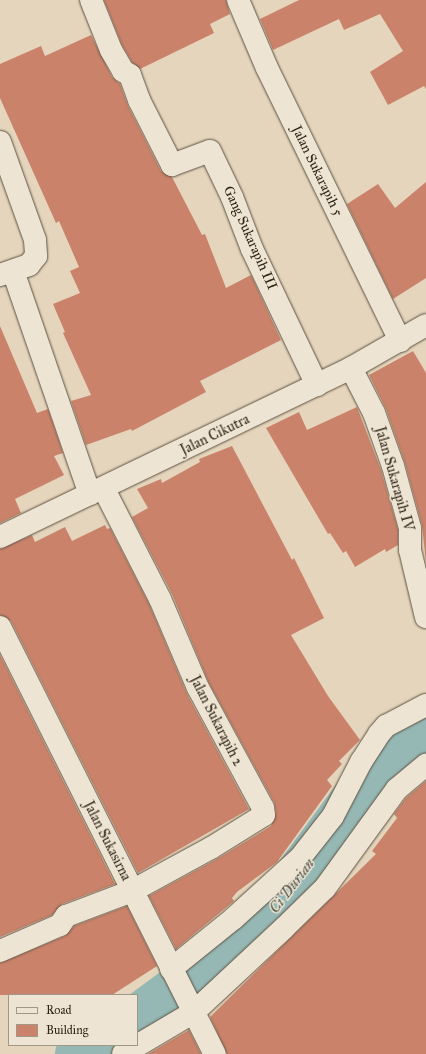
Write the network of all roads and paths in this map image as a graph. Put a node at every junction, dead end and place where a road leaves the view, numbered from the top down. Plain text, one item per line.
1 (91, 0) edge
2 (238, 0) edge
3 (0, 142) edge
4 (7, 273) edge
5 (426, 325) edge
6 (400, 341) junction
7 (352, 368) junction
8 (317, 385) junction
9 (97, 492) junction
10 (0, 537) edge
11 (426, 617) edge
12 (0, 627) edge
13 (426, 705) edge
14 (426, 765) edge
15 (132, 891) junction
16 (0, 951) edge
17 (174, 973) junction
18 (191, 1008) junction
19 (138, 1044) edge
20 (135, 1046) edge
21 (123, 1054) edge
22 (215, 1054) edge

1 - 8 street, Gang Sukarapih III
2 - 6 street, Jalan Sukarapih 5
3 - 4 street
4 - 9 street
5 - 6 street, Jalan Cikutra
6 - 7 street, Jalan Cikutra
7 - 8 street, Jalan Cikutra
7 - 11 street, Jalan Sukarapih IV
8 - 9 street, Jalan Cikutra
9 - 10 street, Jalan Cikutra
9 - 15 street, Jalan Sukarapih 2
12 - 15 street, Jalan Sukasirna
13 - 17 street
14 - 18 street
15 - 16 street
15 - 17 street, Jalan Sukasirna
17 - 18 street, Jalan Sukasirna
18 - 19 street
18 - 22 street, Jalan Sukasirna
20 - 21 street

